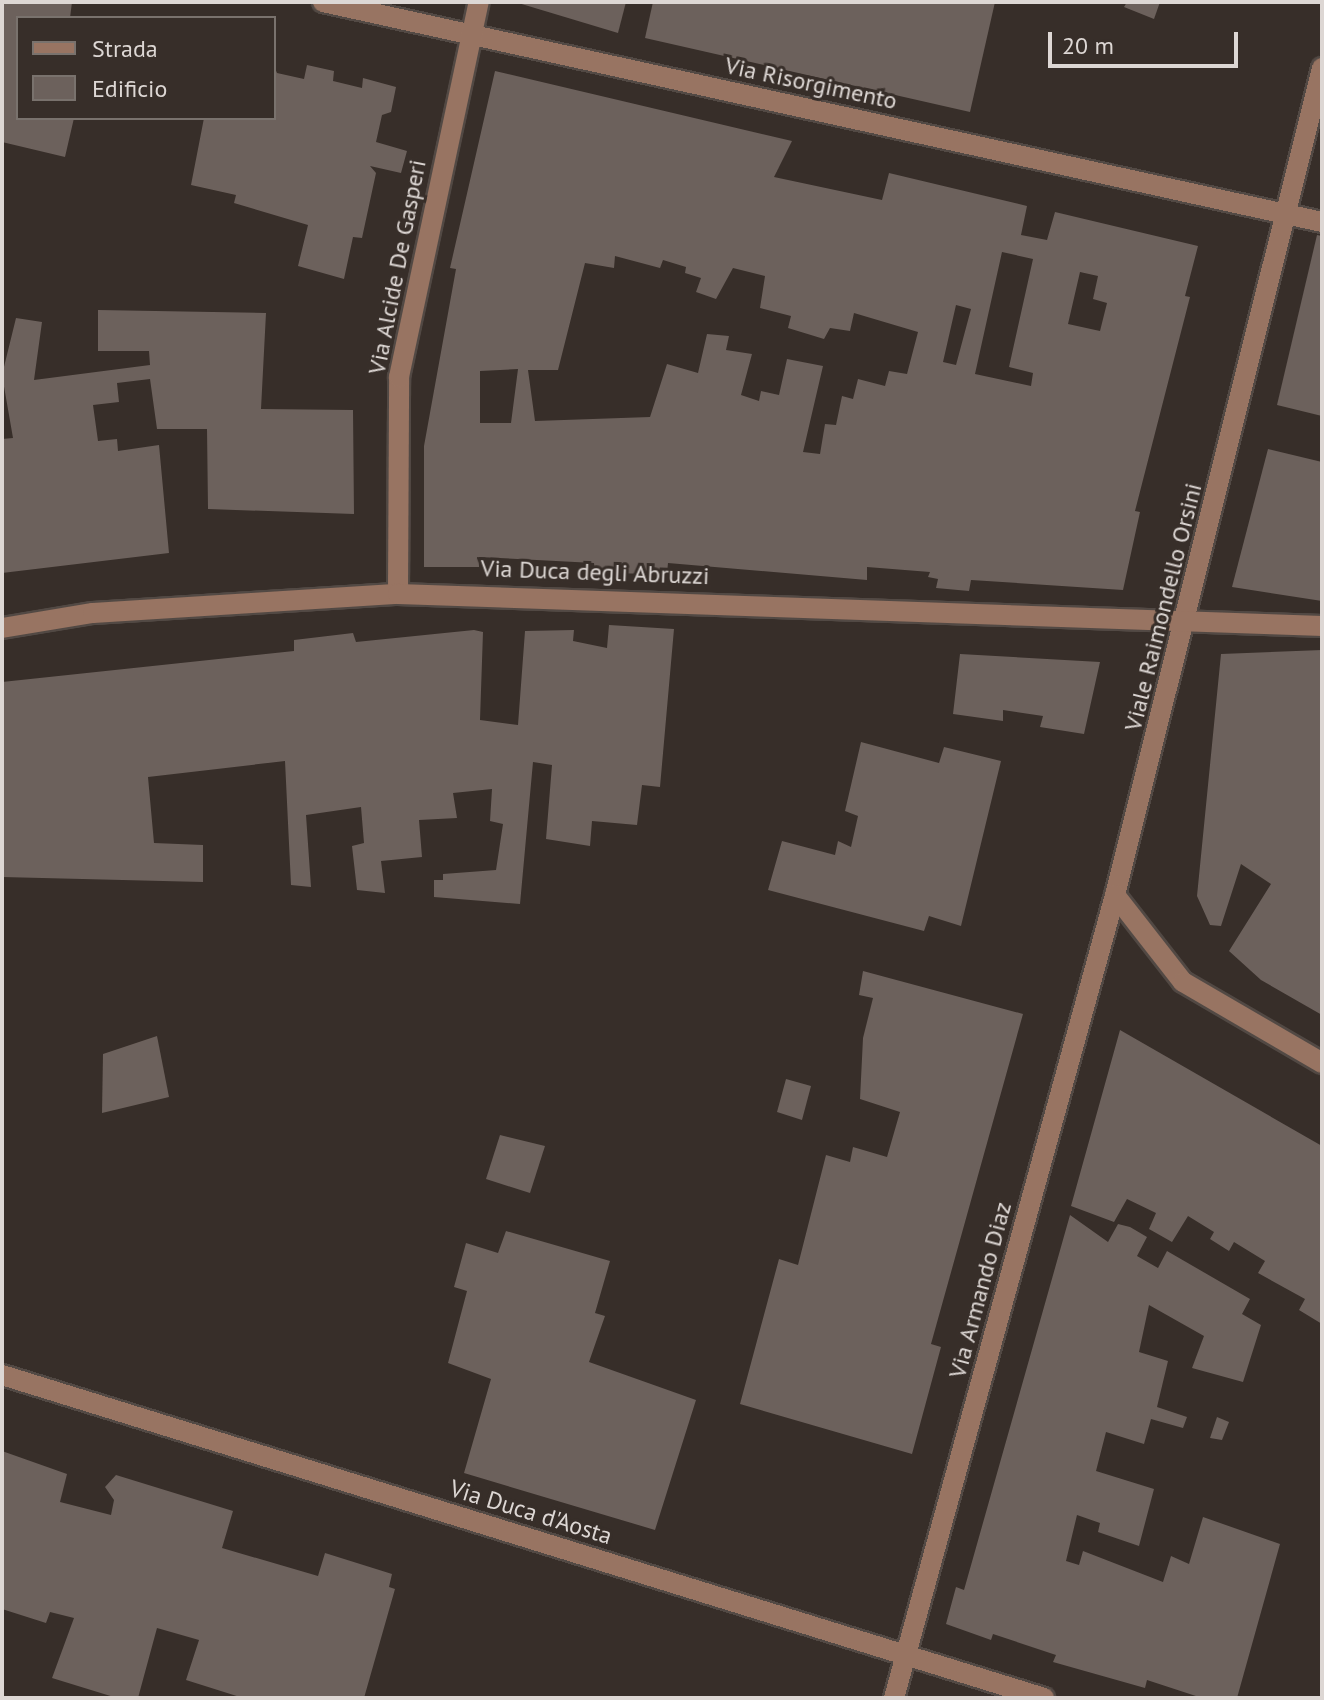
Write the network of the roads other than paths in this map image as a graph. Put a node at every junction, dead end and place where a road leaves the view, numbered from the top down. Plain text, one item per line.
1 (323, 2) edge
2 (479, 2) edge
3 (472, 36) junction
4 (1322, 68) edge
5 (1287, 214) junction
6 (1322, 222) edge
7 (398, 594) junction
8 (1188, 619) junction
9 (1322, 626) edge
10 (2, 628) edge
11 (1115, 895) junction
12 (1322, 1063) edge
13 (2, 1375) edge
14 (906, 1657) junction
15 (894, 1698) edge
16 (1044, 1698) edge

1 - 3 street, Via Risorgimento
2 - 3 street, Via Alcide De Gasperi
3 - 5 street, Via Risorgimento
3 - 7 street, Via Alcide De Gasperi
4 - 5 street, Viale Raimondello Orsini
5 - 6 street, Via Risorgimento
5 - 8 street, Viale Raimondello Orsini
7 - 8 street, Via Duca degli Abruzzi
7 - 10 street, Via Duca degli Abruzzi
8 - 9 street, Via Duca degli Abruzzi
8 - 11 street, Viale Raimondello Orsini
11 - 12 street
11 - 14 street, Via Armando Diaz
13 - 14 street, Via Duca d'Aosta
14 - 15 street, Via Armando Diaz
14 - 16 street, Via Duca d'Aosta

